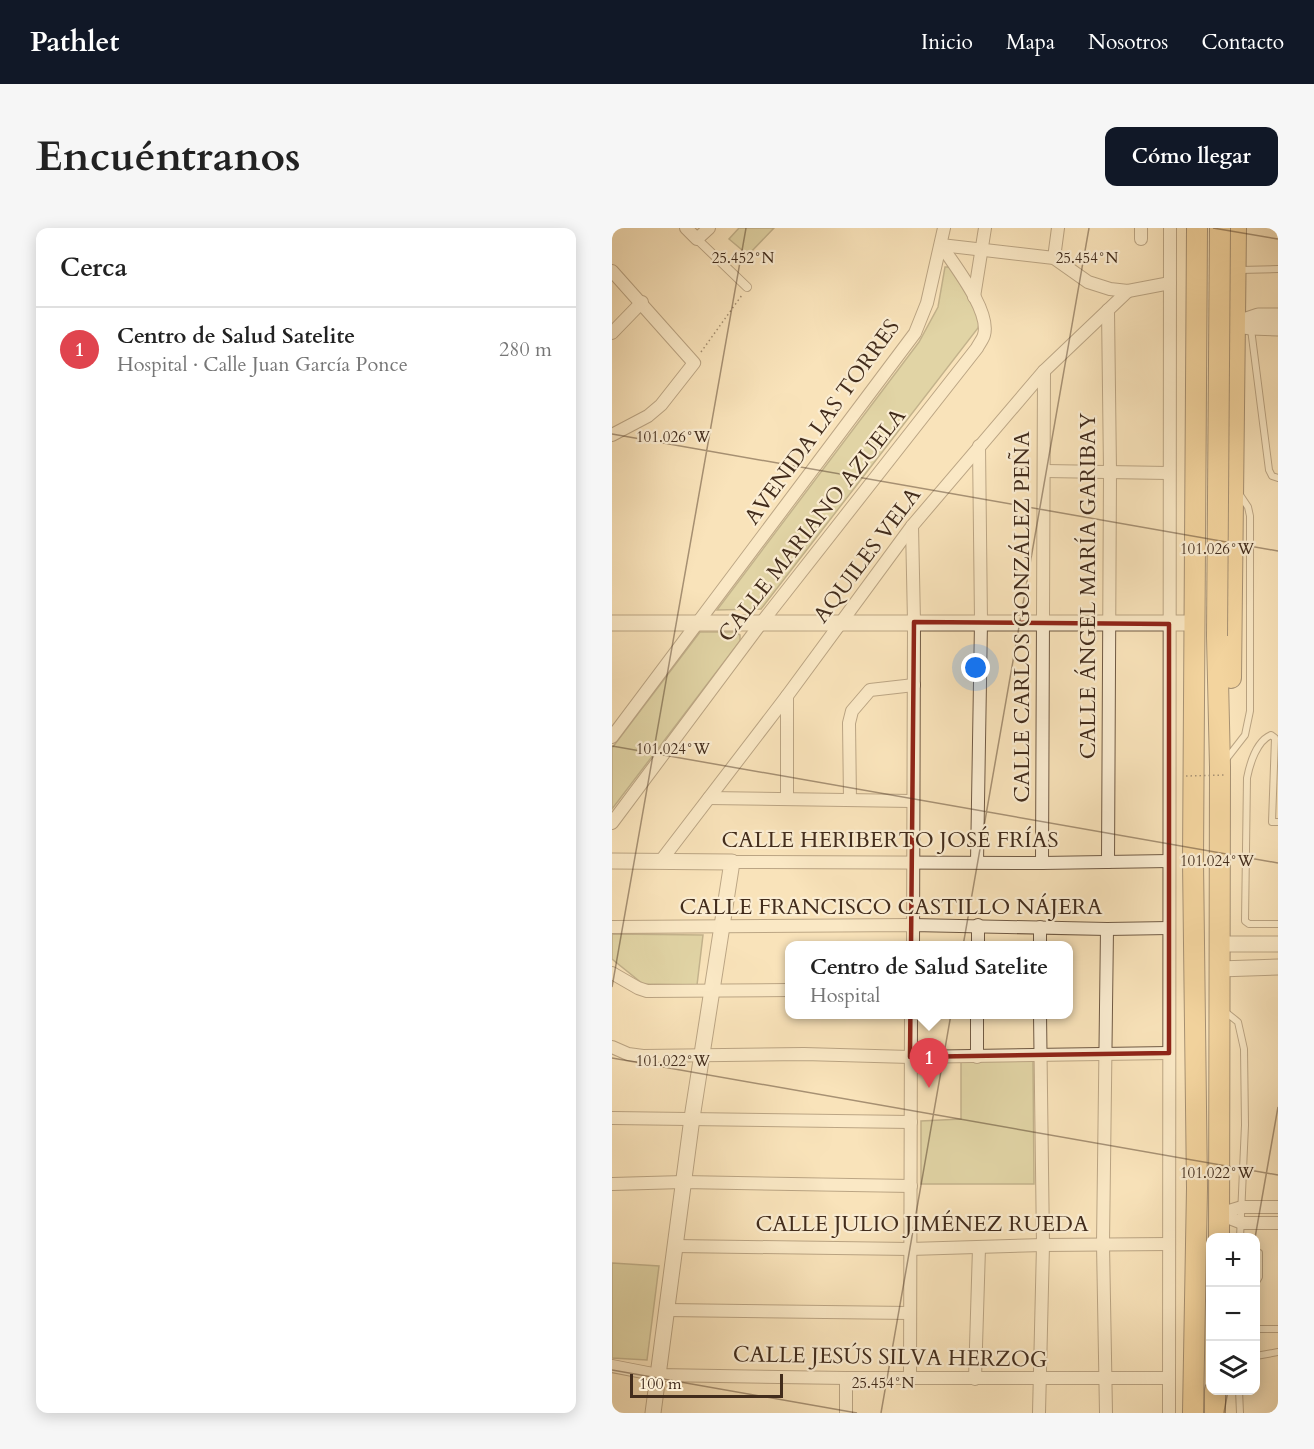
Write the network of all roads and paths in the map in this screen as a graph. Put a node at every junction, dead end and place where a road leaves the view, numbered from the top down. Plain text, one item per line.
1 (686, 228) edge
2 (709, 228) edge
3 (944, 228) edge
4 (985, 228) edge
5 (1058, 228) edge
6 (1170, 228) edge
7 (1197, 228) edge
8 (1220, 228) edge
9 (1236, 228) edge
10 (697, 239) junction
11 (941, 245) junction
12 (982, 249) junction
13 (1054, 258) junction
14 (1278, 269) edge
15 (612, 271) edge
16 (1236, 271) junction
17 (1195, 279) junction
18 (1170, 283) junction
19 (747, 287) joint
20 (1128, 291) junction
21 (974, 297) junction
22 (642, 302) junction
23 (1108, 310) junction
24 (1278, 316) edge
25 (1248, 323) junction
26 (1278, 328) edge
27 (612, 333) edge
28 (694, 363) junction
29 (1195, 367) junction
30 (1044, 371) junction
31 (1235, 371) junction
32 (612, 435) edge
33 (979, 446) junction
34 (1045, 471) junction
35 (1110, 471) junction
36 (1168, 473) junction
37 (1278, 478) edge
38 (912, 525) junction
39 (762, 622) junction
40 (842, 622) junction
41 (914, 622) junction
42 (981, 622) junction
43 (612, 623) edge
44 (699, 623) junction
45 (1109, 623) junction
46 (1195, 623) junction
47 (1043, 624) junction
48 (1169, 624) junction
49 (914, 685) junction
50 (788, 696) junction
51 (612, 737) edge
52 (1223, 771) junction
53 (1186, 776) dead end
54 (709, 798) junction
55 (788, 799) junction
56 (849, 800) junction
57 (912, 801) junction
58 (1278, 822) edge
59 (612, 823) edge
60 (612, 861) edge
61 (1169, 861) junction
62 (660, 862) junction
63 (732, 862) junction
64 (914, 862) junction
65 (977, 862) junction
66 (1108, 862) junction
67 (1042, 863) junction
68 (1278, 924) edge
69 (913, 925) junction
70 (978, 926) junction
71 (612, 927) edge
72 (722, 927) junction
73 (1040, 927) junction
74 (1169, 928) junction
75 (1107, 929) junction
76 (913, 941) edge
77 (978, 941) edge
78 (1040, 941) edge
79 (1219, 944) junction
80 (1278, 944) edge
81 (1278, 967) edge
82 (1219, 969) junction
83 (612, 972) edge
84 (712, 990) junction
85 (785, 990) edge
86 (1218, 1006) junction
87 (911, 1019) edge
88 (977, 1019) edge
89 (1040, 1019) edge
90 (612, 1047) edge
91 (1169, 1053) junction
92 (702, 1054) junction
93 (1104, 1055) junction
94 (1039, 1056) junction
95 (910, 1057) junction
96 (977, 1057) junction
97 (612, 1118) edge
98 (692, 1118) junction
99 (912, 1122) junction
100 (683, 1182) junction
101 (612, 1184) edge
102 (910, 1186) junction
103 (1197, 1188) junction
104 (1242, 1207) junction
105 (1278, 1207) edge
106 (1219, 1214) junction
107 (1242, 1223) junction
108 (1278, 1223) edge
109 (1219, 1233) edge
110 (1241, 1233) edge
111 (1197, 1240) junction
112 (1103, 1244) junction
113 (1169, 1244) junction
114 (1043, 1245) junction
115 (675, 1246) junction
116 (979, 1248) junction
117 (910, 1249) junction
118 (666, 1310) junction
119 (910, 1313) junction
120 (1260, 1329) edge
121 (1278, 1329) edge
122 (1278, 1352) edge
123 (1260, 1355) edge
124 (612, 1366) edge
125 (658, 1375) junction
126 (846, 1378) junction
127 (910, 1378) junction
128 (1169, 1378) junction
129 (975, 1379) junction
130 (1040, 1379) junction
131 (1107, 1379) junction
132 (1215, 1395) edge
133 (1239, 1395) edge
134 (653, 1413) edge
135 (846, 1413) edge
136 (1039, 1413) edge
137 (1106, 1413) edge
138 (1169, 1413) edge
139 (1193, 1413) edge
140 (1215, 1413) edge
141 (1240, 1413) edge

1 - 10 street
2 - 10 street
3 - 11 street, AVENIDA LAS TORRES
4 - 12 street
5 - 13 street
6 - 18 street
7 - 17 highway
8 - 52 highway, bridge
9 - 16 highway
10 - 19 street
11 - 12 street
11 - 21 street, CALLE MARIANO AZUELA
11 - 44 street, AVENIDA LAS TORRES
12 - 13 street
12 - 21 street
13 - 20 street
14 - 16 lane
15 - 22 street
16 - 17 highway
16 - 25 highway
17 - 25 highway
17 - 29 highway
18 - 20 street
18 - 36 street
19 - 28 path
20 - 23 street, AQUILES VELA
21 - 39 street, CALLE MARIANO AZUELA
22 - 27 street
22 - 28 street
23 - 30 street, AQUILES VELA
23 - 35 street, CALLE ÁNGEL MARÍA GARIBAY
24 - 25 street
25 - 26 street
25 - 29 highway
25 - 31 highway
25 - 37 lane
28 - 32 street
29 - 31 highway
29 - 46 highway
30 - 33 street, AQUILES VELA
30 - 34 street, CALLE CARLOS GONZÁLEZ PEÑA
31 - 52 highway
33 - 38 street, AQUILES VELA
33 - 42 street
34 - 35 street
34 - 47 street, CALLE CARLOS GONZÁLEZ PEÑA
35 - 36 street
35 - 45 street, CALLE ÁNGEL MARÍA GARIBAY
36 - 48 street
38 - 40 street, AQUILES VELA
38 - 41 street
39 - 40 street
39 - 44 street
39 - 59 street, CALLE MARIANO AZUELA
40 - 41 street
40 - 50 street, AQUILES VELA
41 - 42 street
41 - 49 street
42 - 47 street
42 - 65 street
43 - 44 street
44 - 51 street, AVENIDA LAS TORRES
45 - 47 street
45 - 48 street
45 - 66 street, CALLE ÁNGEL MARÍA GARIBAY
46 - 48 street
46 - 103 highway
47 - 67 street, CALLE CARLOS GONZÁLEZ PEÑA
48 - 61 street
49 - 56 street
49 - 57 street
50 - 54 street, AQUILES VELA
50 - 55 street
52 - 53 path, bridge
52 - 79 highway
54 - 55 street
54 - 62 street, AQUILES VELA
55 - 56 street
56 - 57 street
57 - 64 street
58 - 68 lane
60 - 62 street, CALLE HERIBERTO JOSÉ FRÍAS
61 - 66 street, CALLE HERIBERTO JOSÉ FRÍAS
61 - 74 street
62 - 63 street, CALLE HERIBERTO JOSÉ FRÍAS
63 - 64 street, CALLE HERIBERTO JOSÉ FRÍAS
63 - 72 street
64 - 65 street, CALLE HERIBERTO JOSÉ FRÍAS
64 - 69 street
65 - 67 street, CALLE HERIBERTO JOSÉ FRÍAS
66 - 67 street, CALLE HERIBERTO JOSÉ FRÍAS
69 - 70 street, CALLE FRANCISCO CASTILLO NÁJERA
69 - 72 street, CALLE FRANCISCO CASTILLO NÁJERA
69 - 76 street
70 - 73 street, CALLE FRANCISCO CASTILLO NÁJERA
70 - 77 street
71 - 72 street, CALLE FRANCISCO CASTILLO NÁJERA
72 - 84 street
73 - 75 street, CALLE FRANCISCO CASTILLO NÁJERA
73 - 78 street
74 - 75 street, CALLE FRANCISCO CASTILLO NÁJERA
74 - 91 street
75 - 93 street
79 - 80 street
79 - 82 highway
81 - 82 street
82 - 86 highway
83 - 84 street
84 - 85 street
84 - 92 street
86 - 104 lane
86 - 106 highway
87 - 95 street
88 - 96 street
89 - 94 street
90 - 92 street
91 - 93 street
91 - 113 street
92 - 95 street
92 - 98 street
93 - 94 street
93 - 112 street
94 - 96 street
94 - 114 street
95 - 96 street
95 - 99 street
97 - 98 street
98 - 99 street
98 - 100 street
99 - 102 street
100 - 101 street
100 - 102 street
100 - 115 street
102 - 117 street
103 - 106 highway
103 - 111 highway
104 - 105 street
104 - 106 street
104 - 107 lane
106 - 107 street
106 - 109 highway
106 - 111 highway
107 - 108 street
107 - 110 lane
111 - 139 highway
112 - 113 street, CALLE JULIO JIMÉNEZ RUEDA
112 - 114 street, CALLE JULIO JIMÉNEZ RUEDA
112 - 131 street
113 - 128 street
114 - 116 street, CALLE JULIO JIMÉNEZ RUEDA
114 - 130 street
115 - 117 street, CALLE JULIO JIMÉNEZ RUEDA
115 - 118 street
116 - 117 street, CALLE JULIO JIMÉNEZ RUEDA
116 - 129 street
117 - 119 street
118 - 119 street
118 - 125 street
119 - 127 street
120 - 121 lane
122 - 123 lane
124 - 125 street, CALLE JESÚS SILVA HERZOG
125 - 126 street, CALLE JESÚS SILVA HERZOG
125 - 134 street
126 - 127 street, CALLE JESÚS SILVA HERZOG
126 - 135 street
127 - 129 street, CALLE JESÚS SILVA HERZOG
128 - 131 street, CALLE JESÚS SILVA HERZOG
128 - 138 street
129 - 130 street, CALLE JESÚS SILVA HERZOG
130 - 131 street, CALLE JESÚS SILVA HERZOG
130 - 136 street
131 - 137 street
132 - 140 highway
133 - 141 lane

